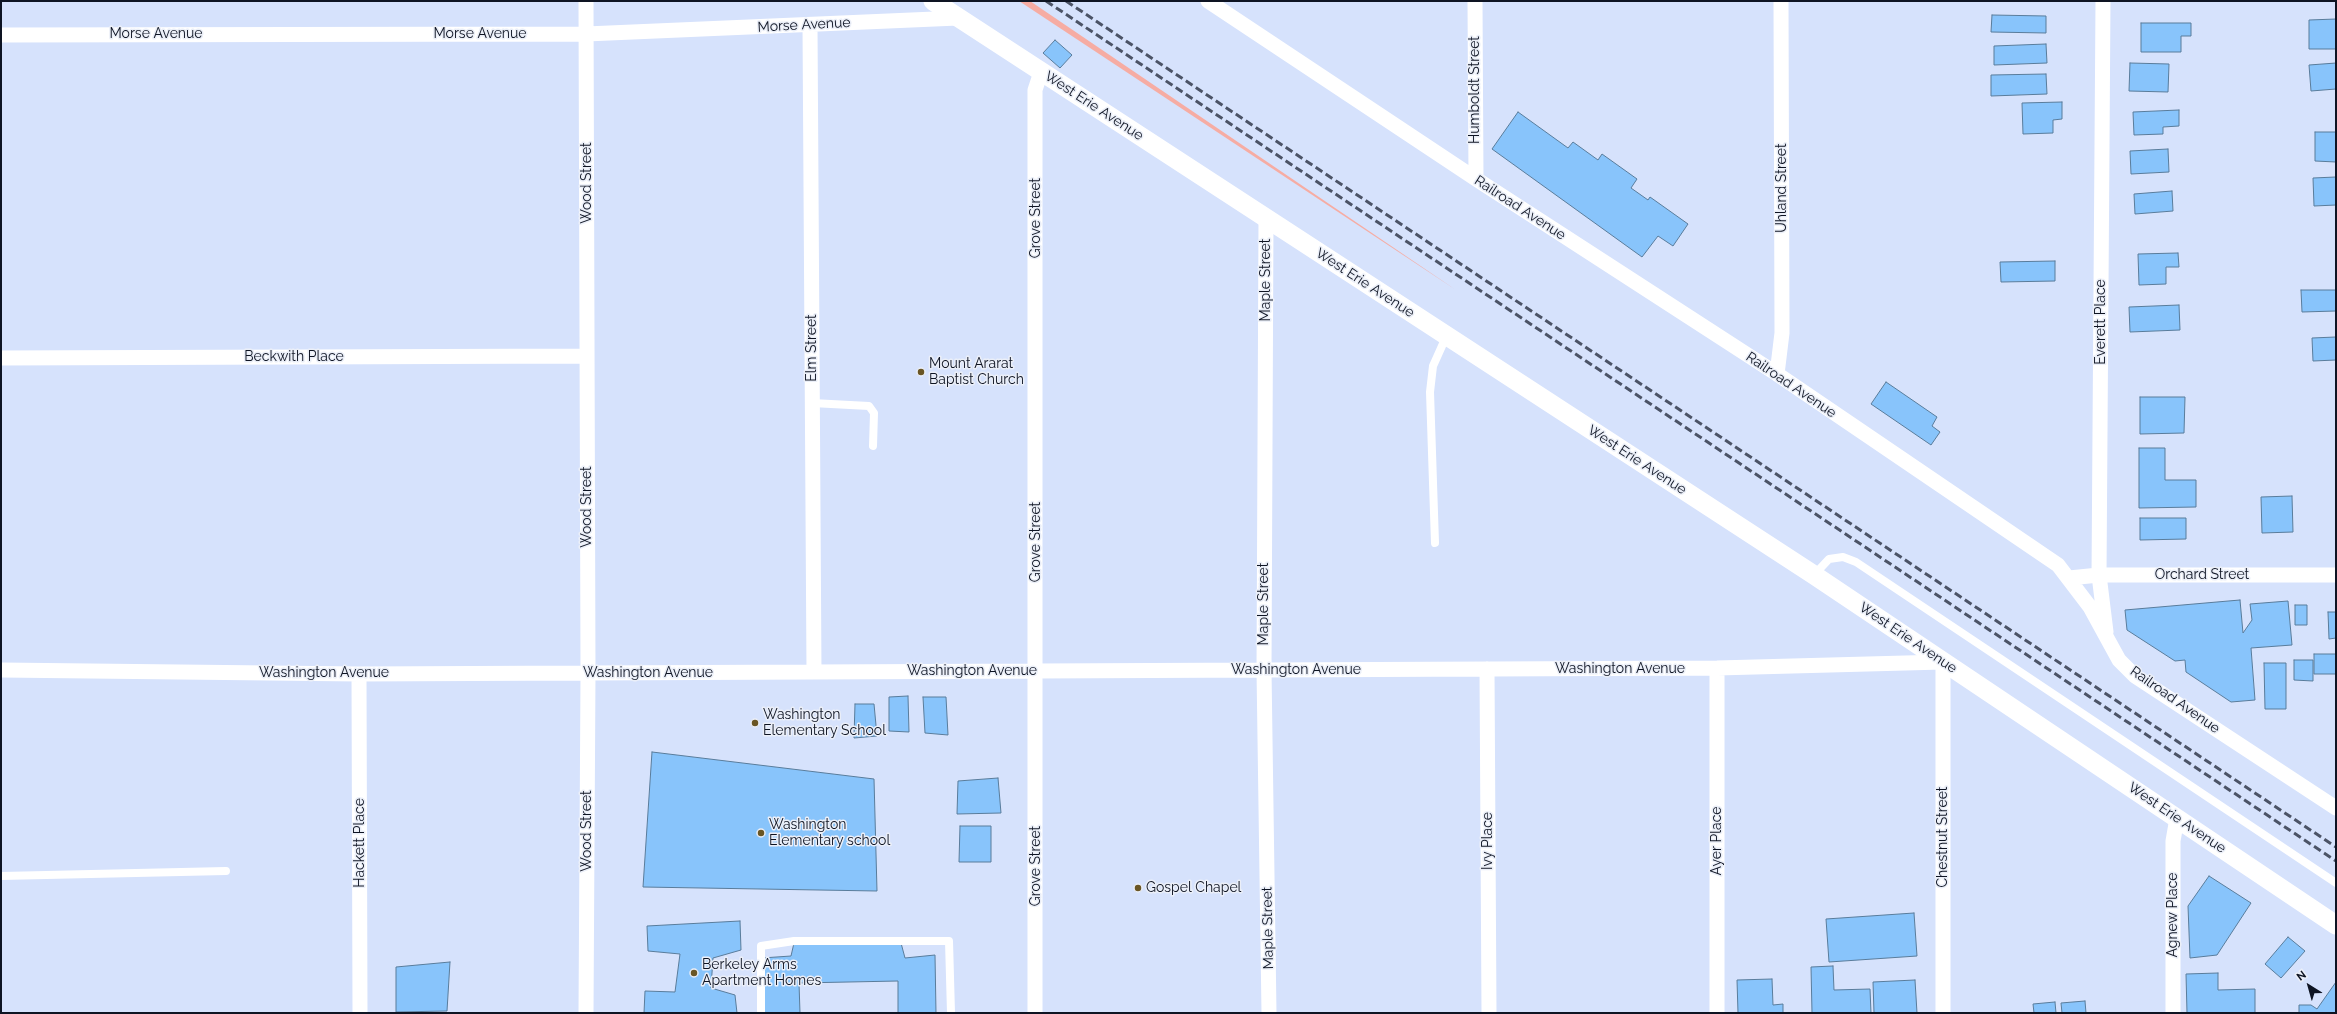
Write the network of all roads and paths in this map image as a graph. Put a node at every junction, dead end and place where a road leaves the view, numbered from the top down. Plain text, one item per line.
1 (586, 1) edge
2 (933, 1) edge
3 (1208, 1) edge
4 (1475, 1) edge
5 (1781, 1) edge
6 (2103, 1) edge
7 (958, 18) junction
8 (810, 25) junction
9 (1, 34) edge
10 (586, 34) junction
11 (1041, 72) junction
12 (1476, 179) junction
13 (1266, 218) junction
14 (1446, 337) junction
15 (587, 356) junction
16 (1, 358) edge
17 (1777, 374) junction
18 (812, 403) junction
19 (873, 446) dead end
20 (1435, 542) dead end
21 (1814, 575) junction
22 (2099, 575) junction
23 (2336, 575) edge
24 (2069, 578) junction
25 (2108, 643) junction
26 (1943, 662) junction
27 (1717, 668) junction
28 (1487, 669) junction
29 (1, 670) edge
30 (1264, 670) junction
31 (1036, 671) junction
32 (814, 672) junction
33 (588, 673) junction
34 (359, 674) junction
35 (2336, 808) edge
36 (2177, 818) junction
37 (226, 871) dead end
38 (1, 876) edge
39 (2336, 883) edge
40 (2336, 925) edge
41 (360, 1013) edge
42 (586, 1013) edge
43 (761, 1013) edge
44 (951, 1013) edge
45 (1035, 1013) edge
46 (1269, 1013) edge
47 (1489, 1013) edge
48 (1717, 1013) edge
49 (1943, 1013) edge
50 (2173, 1013) edge

1 - 10 street, Wood Street
2 - 7 street, West Erie Avenue
3 - 12 street, Railroad Avenue
4 - 12 street, Humboldt Street
5 - 17 street, Uhland Street
6 - 22 street, Everett Place
7 - 8 street, Morse Avenue
7 - 11 street, West Erie Avenue
8 - 10 street, Morse Avenue
8 - 18 street, Elm Street
9 - 10 street, Morse Avenue
10 - 15 street, Wood Street
11 - 13 street, West Erie Avenue
11 - 31 street, Grove Street
12 - 17 street, Railroad Avenue
13 - 14 street, West Erie Avenue
13 - 30 street, Maple Street
14 - 20 lane
14 - 21 street, West Erie Avenue
15 - 16 street, Beckwith Place
15 - 33 street, Wood Street
17 - 24 street, Railroad Avenue
18 - 19 lane
18 - 32 street, Elm Street
21 - 26 street, West Erie Avenue
21 - 39 lane
22 - 23 street, Orchard Street
22 - 24 street, Orchard Street
22 - 25 street, Everett Place
24 - 25 street, Railroad Avenue
25 - 35 street, Railroad Avenue
26 - 27 street, Washington Avenue
26 - 36 street, West Erie Avenue
26 - 49 street, Chestnut Street
27 - 28 street, Washington Avenue
27 - 48 street, Ayer Place
28 - 30 street, Washington Avenue
28 - 47 street, Ivy Place
29 - 34 street, Washington Avenue
30 - 31 street, Washington Avenue
30 - 46 street, Maple Street
31 - 32 street, Washington Avenue
31 - 45 street, Grove Street
32 - 33 street, Washington Avenue
33 - 34 street, Washington Avenue
33 - 42 street, Wood Street
34 - 41 street, Hackett Place
36 - 40 street, West Erie Avenue
36 - 50 street, Agnew Place
37 - 38 lane
43 - 44 lane

